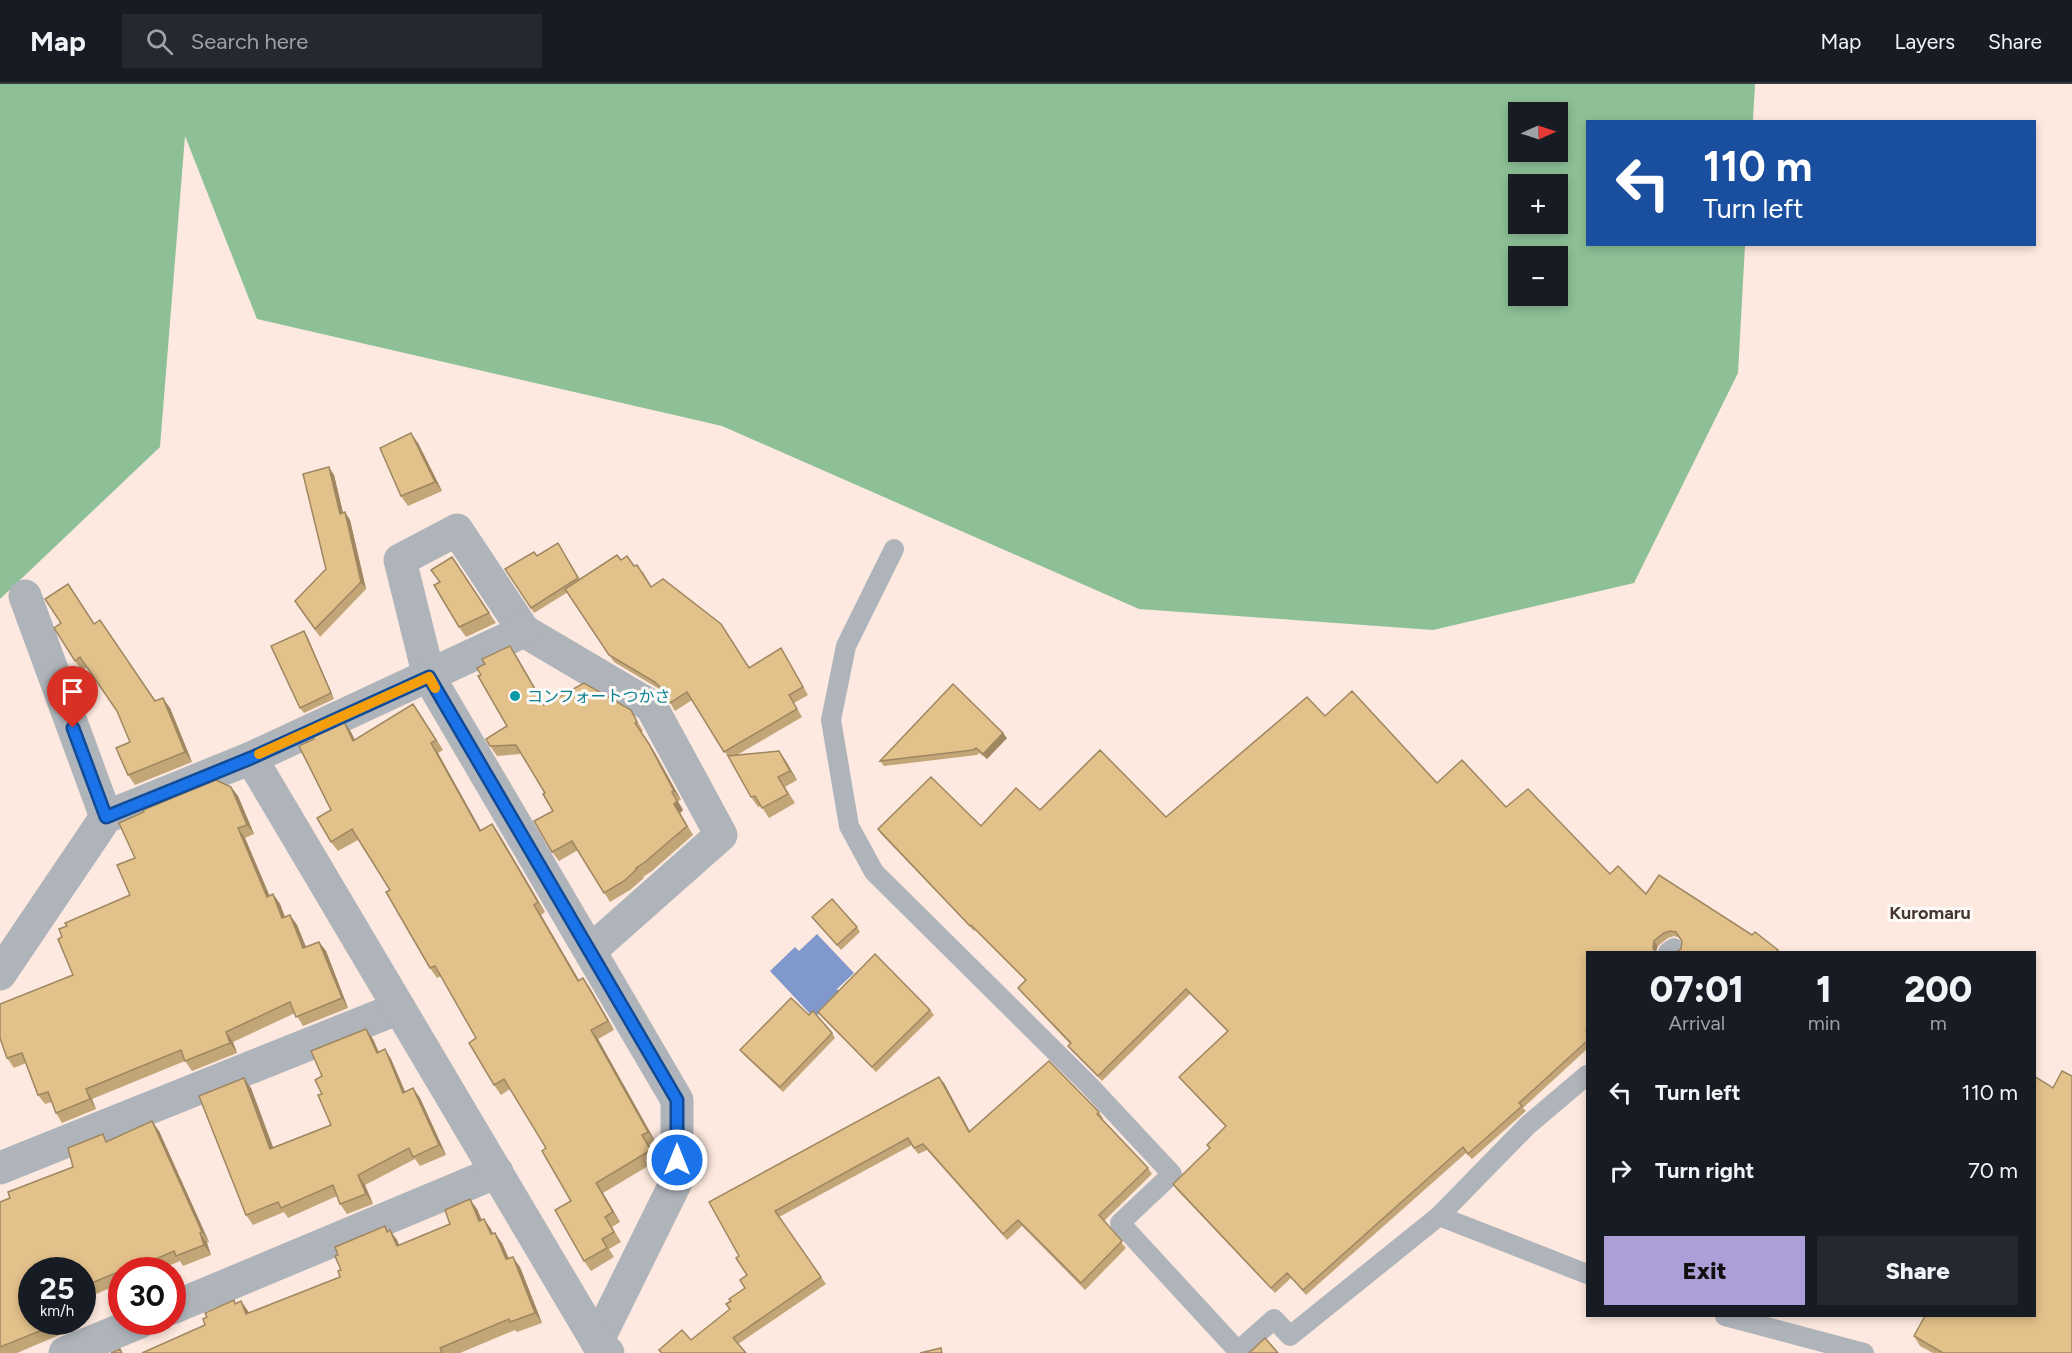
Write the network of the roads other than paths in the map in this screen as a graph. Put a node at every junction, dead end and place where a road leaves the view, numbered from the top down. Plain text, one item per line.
1 (894, 549) dead end
2 (25, 596) dead end
3 (524, 631) junction
4 (429, 677) junction
5 (251, 758) junction
6 (106, 817) junction
7 (590, 951) junction
8 (0, 974) edge
9 (399, 1008) junction
10 (1586, 1076) edge
11 (0, 1168) edge
12 (497, 1172) junction
13 (1447, 1219) junction
14 (1586, 1274) edge
15 (186, 1302) edge
16 (1729, 1317) edge
17 (109, 1335) edge
18 (592, 1349) edge
19 (65, 1353) edge
20 (1864, 1353) edge

1 - 13 lane
2 - 6 street
3 - 4 street
3 - 4 street
3 - 7 street
4 - 5 street
4 - 7 street
5 - 6 street
5 - 9 street
6 - 8 street
7 - 18 street
9 - 11 street
9 - 12 street
10 - 13 lane
12 - 15 street
12 - 18 street
13 - 14 lane
16 - 20 lane
17 - 19 street

